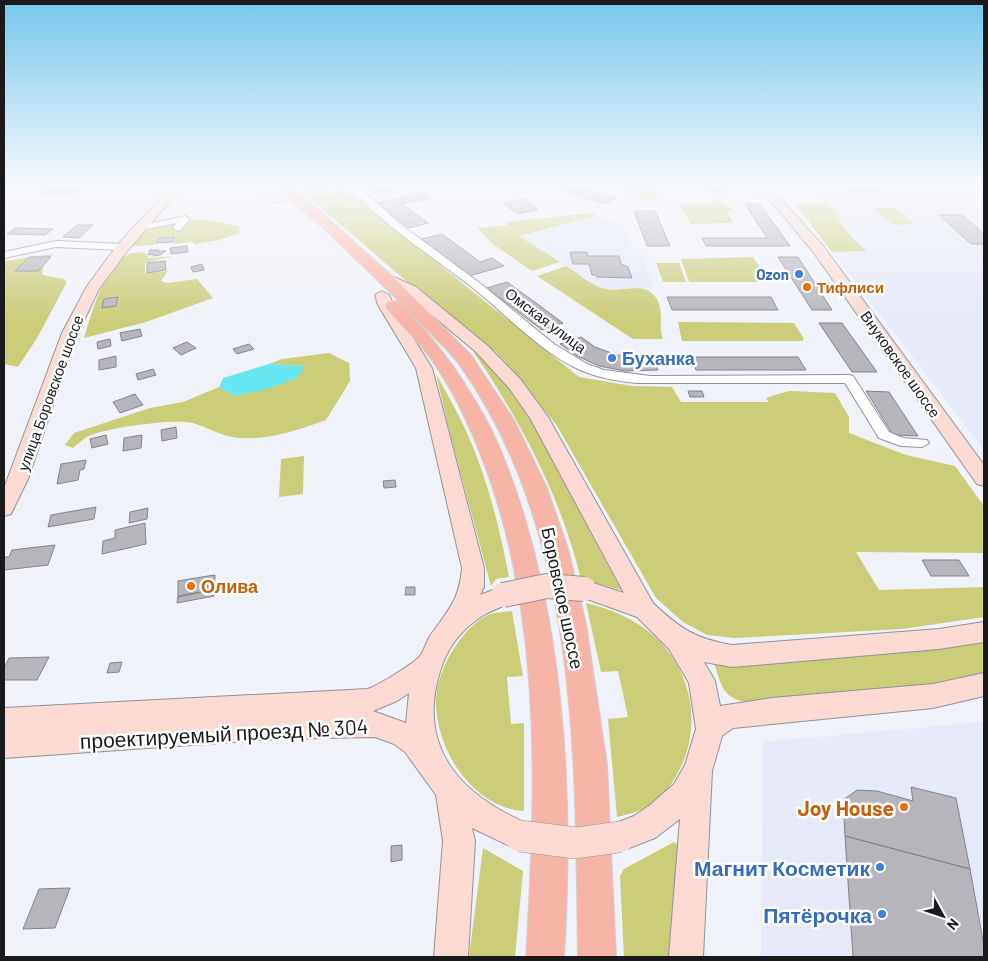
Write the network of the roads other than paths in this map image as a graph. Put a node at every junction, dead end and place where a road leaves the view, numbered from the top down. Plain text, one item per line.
1 (137, 231) edge
2 (316, 231) edge
3 (329, 231) edge
4 (406, 231) edge
5 (803, 231) edge
6 (123, 246) junction
7 (333, 250) dead end
8 (4, 255) edge
9 (379, 286) junction
10 (922, 443) dead end
11 (984, 479) edge
12 (4, 509) edge
13 (645, 610) junction
14 (454, 625) junction
15 (668, 630) junction
16 (984, 632) edge
17 (427, 665) junction
18 (984, 685) edge
19 (4, 721) edge
20 (710, 729) junction
21 (4, 745) edge
22 (430, 762) junction
23 (698, 771) junction
24 (450, 789) junction
25 (451, 957) edge
26 (545, 957) edge
27 (597, 957) edge
28 (686, 957) edge

1 - 6 main road, улица Боровское шоссе
2 - 7 main road, Боровское шоссе
3 - 9 main road, Боровское шоссе
4 - 10 street, Омская улица
5 - 11 main road, Внуковское шоссе
6 - 8 street
6 - 12 main road, улица Боровское шоссе
9 - 13 main road
9 - 14 main road
9 - 26 main road, Боровское шоссе
9 - 27 main road, Боровское шоссе
13 - 14 main road, bridge
13 - 15 main road
14 - 17 main road
15 - 16 main road
15 - 20 main road
17 - 19 main road, проектируемый проезд № 304
17 - 22 main road
18 - 20 main road
20 - 23 main road
21 - 22 main road, проектируемый проезд № 304
22 - 24 main road, проектируемый проезд № 304
23 - 24 main road, bridge
23 - 28 main road
24 - 25 main road

